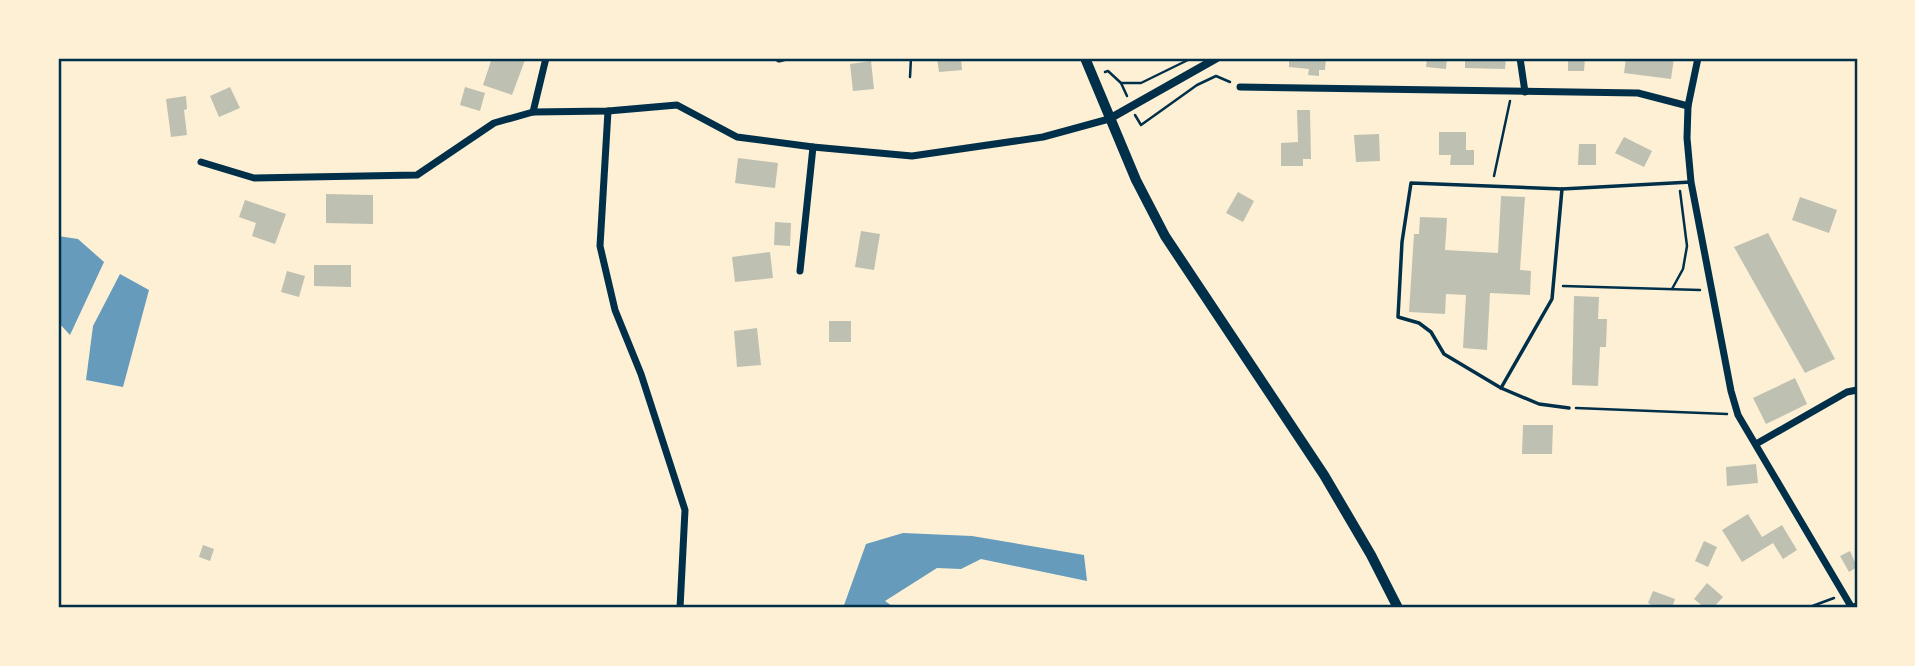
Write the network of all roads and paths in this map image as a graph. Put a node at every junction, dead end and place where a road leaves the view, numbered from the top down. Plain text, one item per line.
1 (546, 58) edge
2 (911, 58) edge
3 (1085, 58) edge
4 (1192, 58) edge
5 (1217, 58) edge
6 (1520, 58) edge
7 (1698, 58) edge
8 (1091, 75) junction
9 (910, 77) dead end
10 (1240, 87) dead end
11 (1513, 91) junction
12 (1525, 92) junction
13 (1688, 107) junction
14 (608, 111) junction
15 (533, 112) junction
16 (1110, 119) junction
17 (813, 147) junction
18 (201, 162) dead end
19 (1679, 182) junction
20 (1691, 182) junction
21 (1492, 186) junction
22 (1562, 189) junction
23 (800, 271) dead end
24 (1553, 286) junction
25 (1672, 289) junction
26 (1711, 290) junction
27 (1501, 388) junction
28 (1857, 390) edge
29 (1569, 408) joint
30 (1738, 415) junction
31 (1756, 443) junction
32 (1844, 594) junction
33 (680, 608) edge
34 (1398, 608) edge
35 (1807, 608) edge
36 (1855, 608) edge

1 - 15 street
2 - 9 path
3 - 8 main road
4 - 8 path
5 - 16 street
6 - 12 street
7 - 13 street
8 - 16 main road
10 - 11 street
11 - 12 street
11 - 21 path
12 - 13 street
13 - 20 street
14 - 15 street
14 - 17 street
14 - 33 street
15 - 18 street
16 - 17 street
16 - 34 main road
17 - 23 street
19 - 20 lane
19 - 22 lane
19 - 25 path
20 - 26 street
21 - 22 lane
21 - 27 lane
22 - 24 lane
24 - 25 path
24 - 27 lane
25 - 26 path
26 - 30 street
27 - 29 lane
28 - 31 street
29 - 30 path
30 - 31 street
31 - 32 street
32 - 35 path
32 - 36 street

